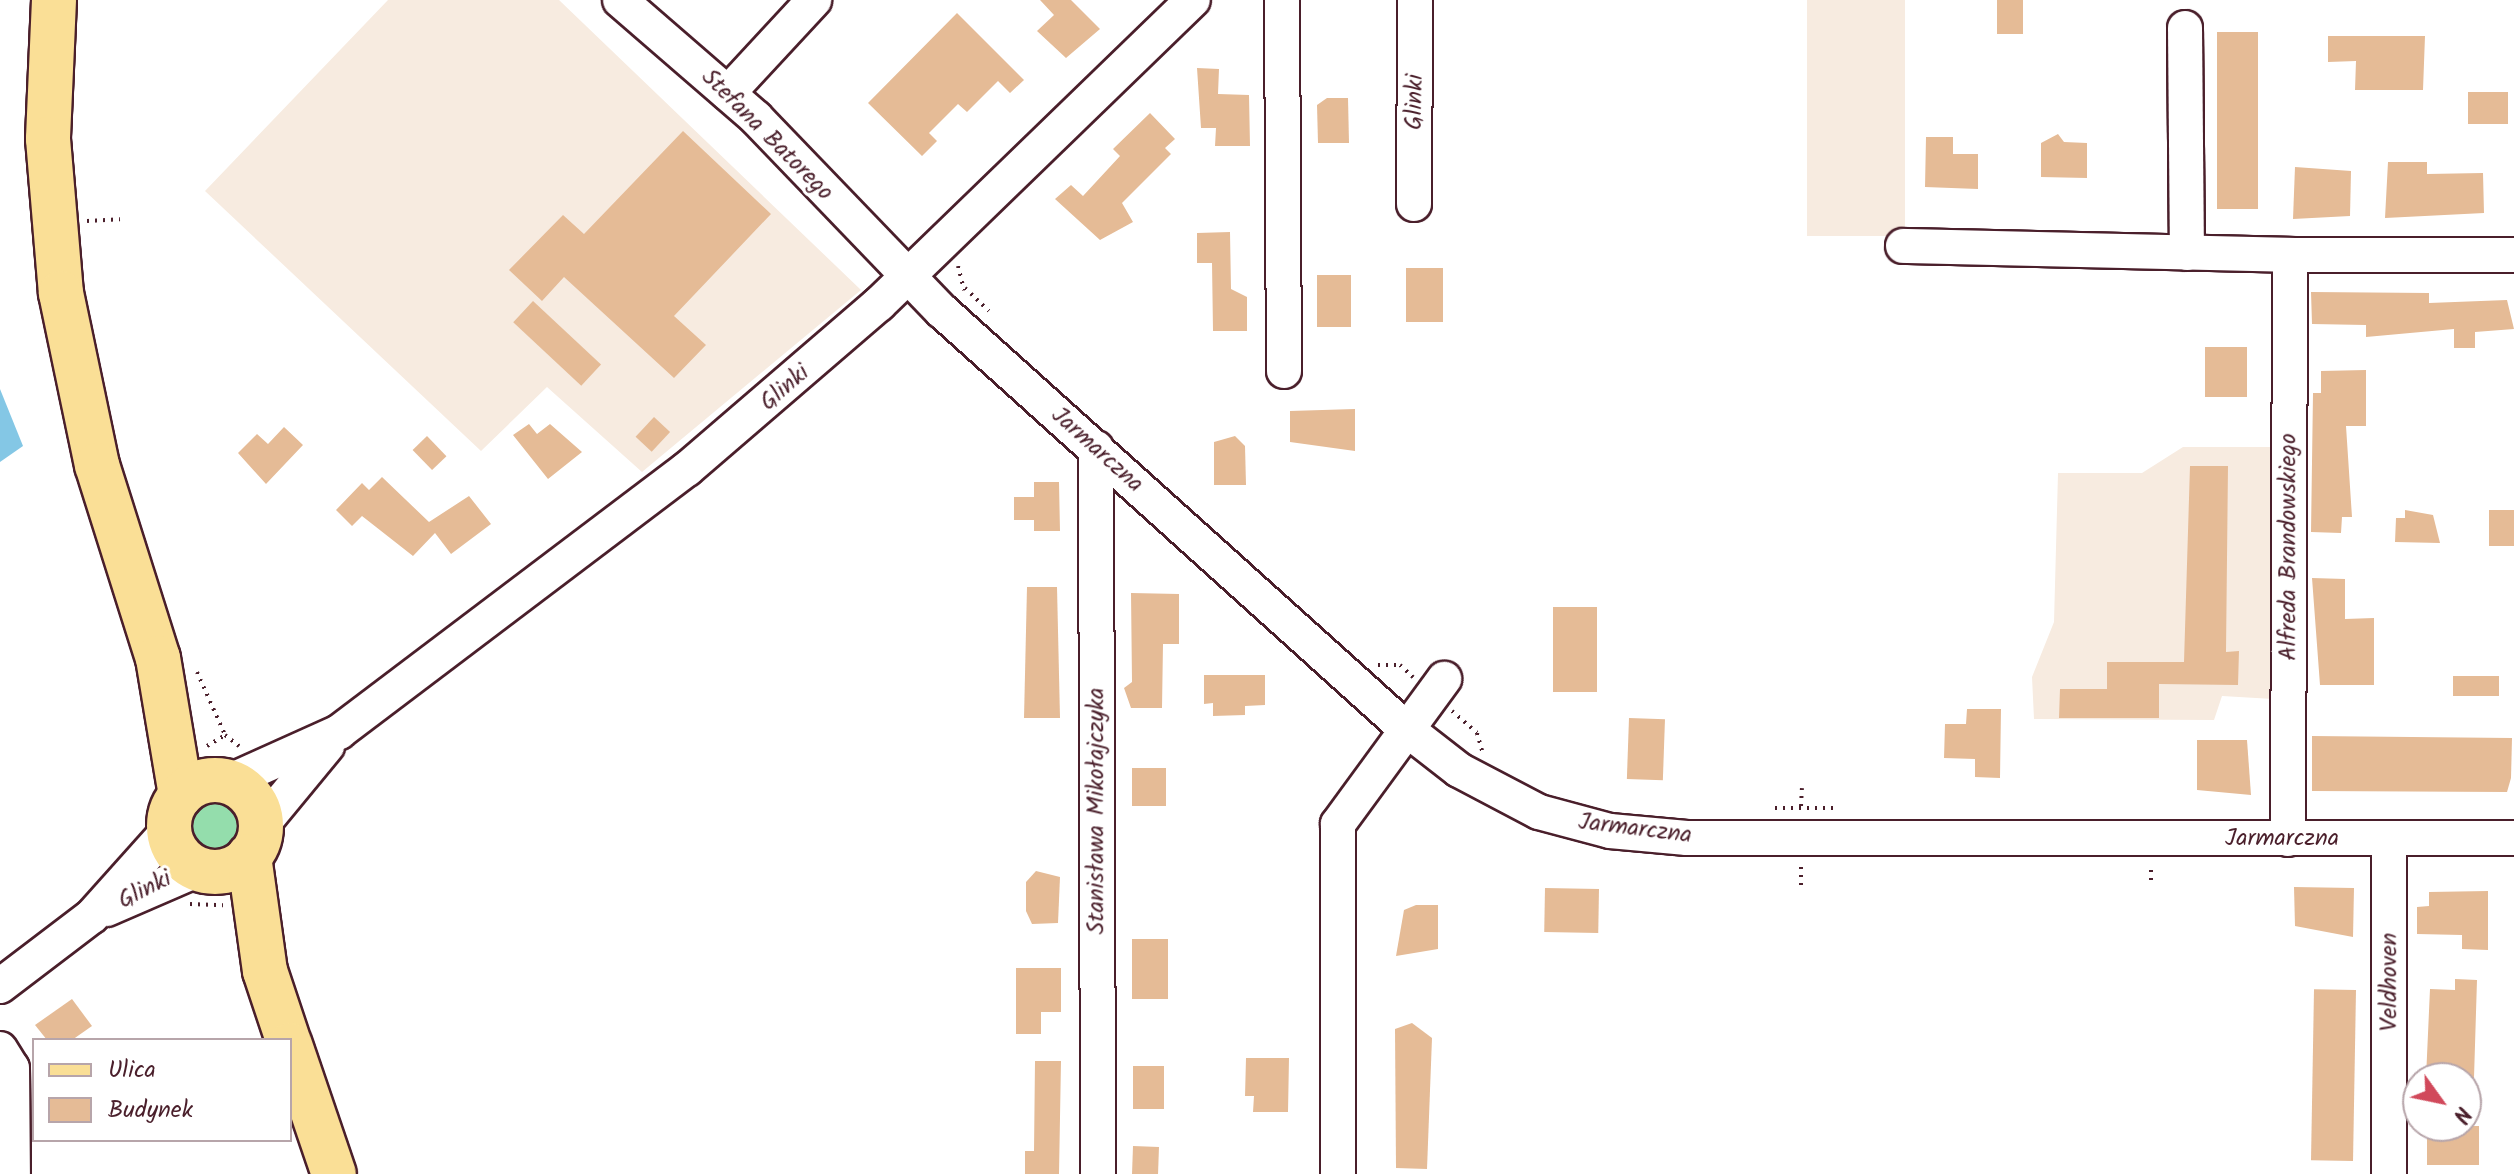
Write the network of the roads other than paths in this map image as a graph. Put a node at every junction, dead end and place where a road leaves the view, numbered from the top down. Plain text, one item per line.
1 (54, 0) edge
2 (620, 0) edge
3 (814, 0) edge
4 (1193, 0) edge
5 (1282, 0) edge
6 (1415, 0) edge
7 (2185, 28) dead end
8 (728, 93) junction
9 (1414, 204) dead end
10 (1903, 246) dead end
11 (2187, 253) junction
12 (2290, 255) junction
13 (2514, 255) edge
14 (907, 278) junction
15 (1284, 371) dead end
16 (1096, 448) junction
17 (176, 663) junction
18 (1438, 686) road end
19 (1405, 728) junction
20 (339, 732) junction
21 (228, 782) junction
22 (175, 812) junction
23 (2389, 838) junction
24 (2514, 838) edge
25 (2288, 839) junction
26 (255, 841) junction
27 (201, 869) junction
28 (92, 916) junction
29 (265, 971) junction
30 (0, 986) edge
31 (288, 1038) edge
32 (0, 1049) edge
33 (292, 1051) edge
34 (13, 1174) edge
35 (334, 1174) edge
36 (1098, 1174) edge
37 (1338, 1174) edge
38 (2389, 1174) edge

1 - 17 main road
2 - 8 street, Stefana Batorego
3 - 8 street
4 - 14 street, Glinki
5 - 15 street
6 - 9 street, Glinki
7 - 11 street
8 - 14 street, Stefana Batorego
10 - 11 street
11 - 12 street
12 - 13 street
12 - 25 street, Alfreda Brandowskiego
14 - 16 street, Jarmarczna
14 - 20 street, Glinki
16 - 19 street, Jarmarczna
16 - 36 street, Stanisława Mikołajczyka
17 - 21 main road
17 - 22 main road
18 - 19 street
19 - 25 street, Jarmarczna
19 - 37 street
20 - 21 street, Glinki
20 - 26 street, Glinki
21 - 22 main road
21 - 26 main road
22 - 27 main road
22 - 28 street, Glinki
23 - 24 street, Jarmarczna
23 - 25 street, Jarmarczna
23 - 38 street, Veldhoven
26 - 27 main road
26 - 29 main road
27 - 28 street, Glinki
27 - 29 main road
28 - 30 street, Glinki
29 - 31 main road
32 - 34 street
33 - 35 main road

